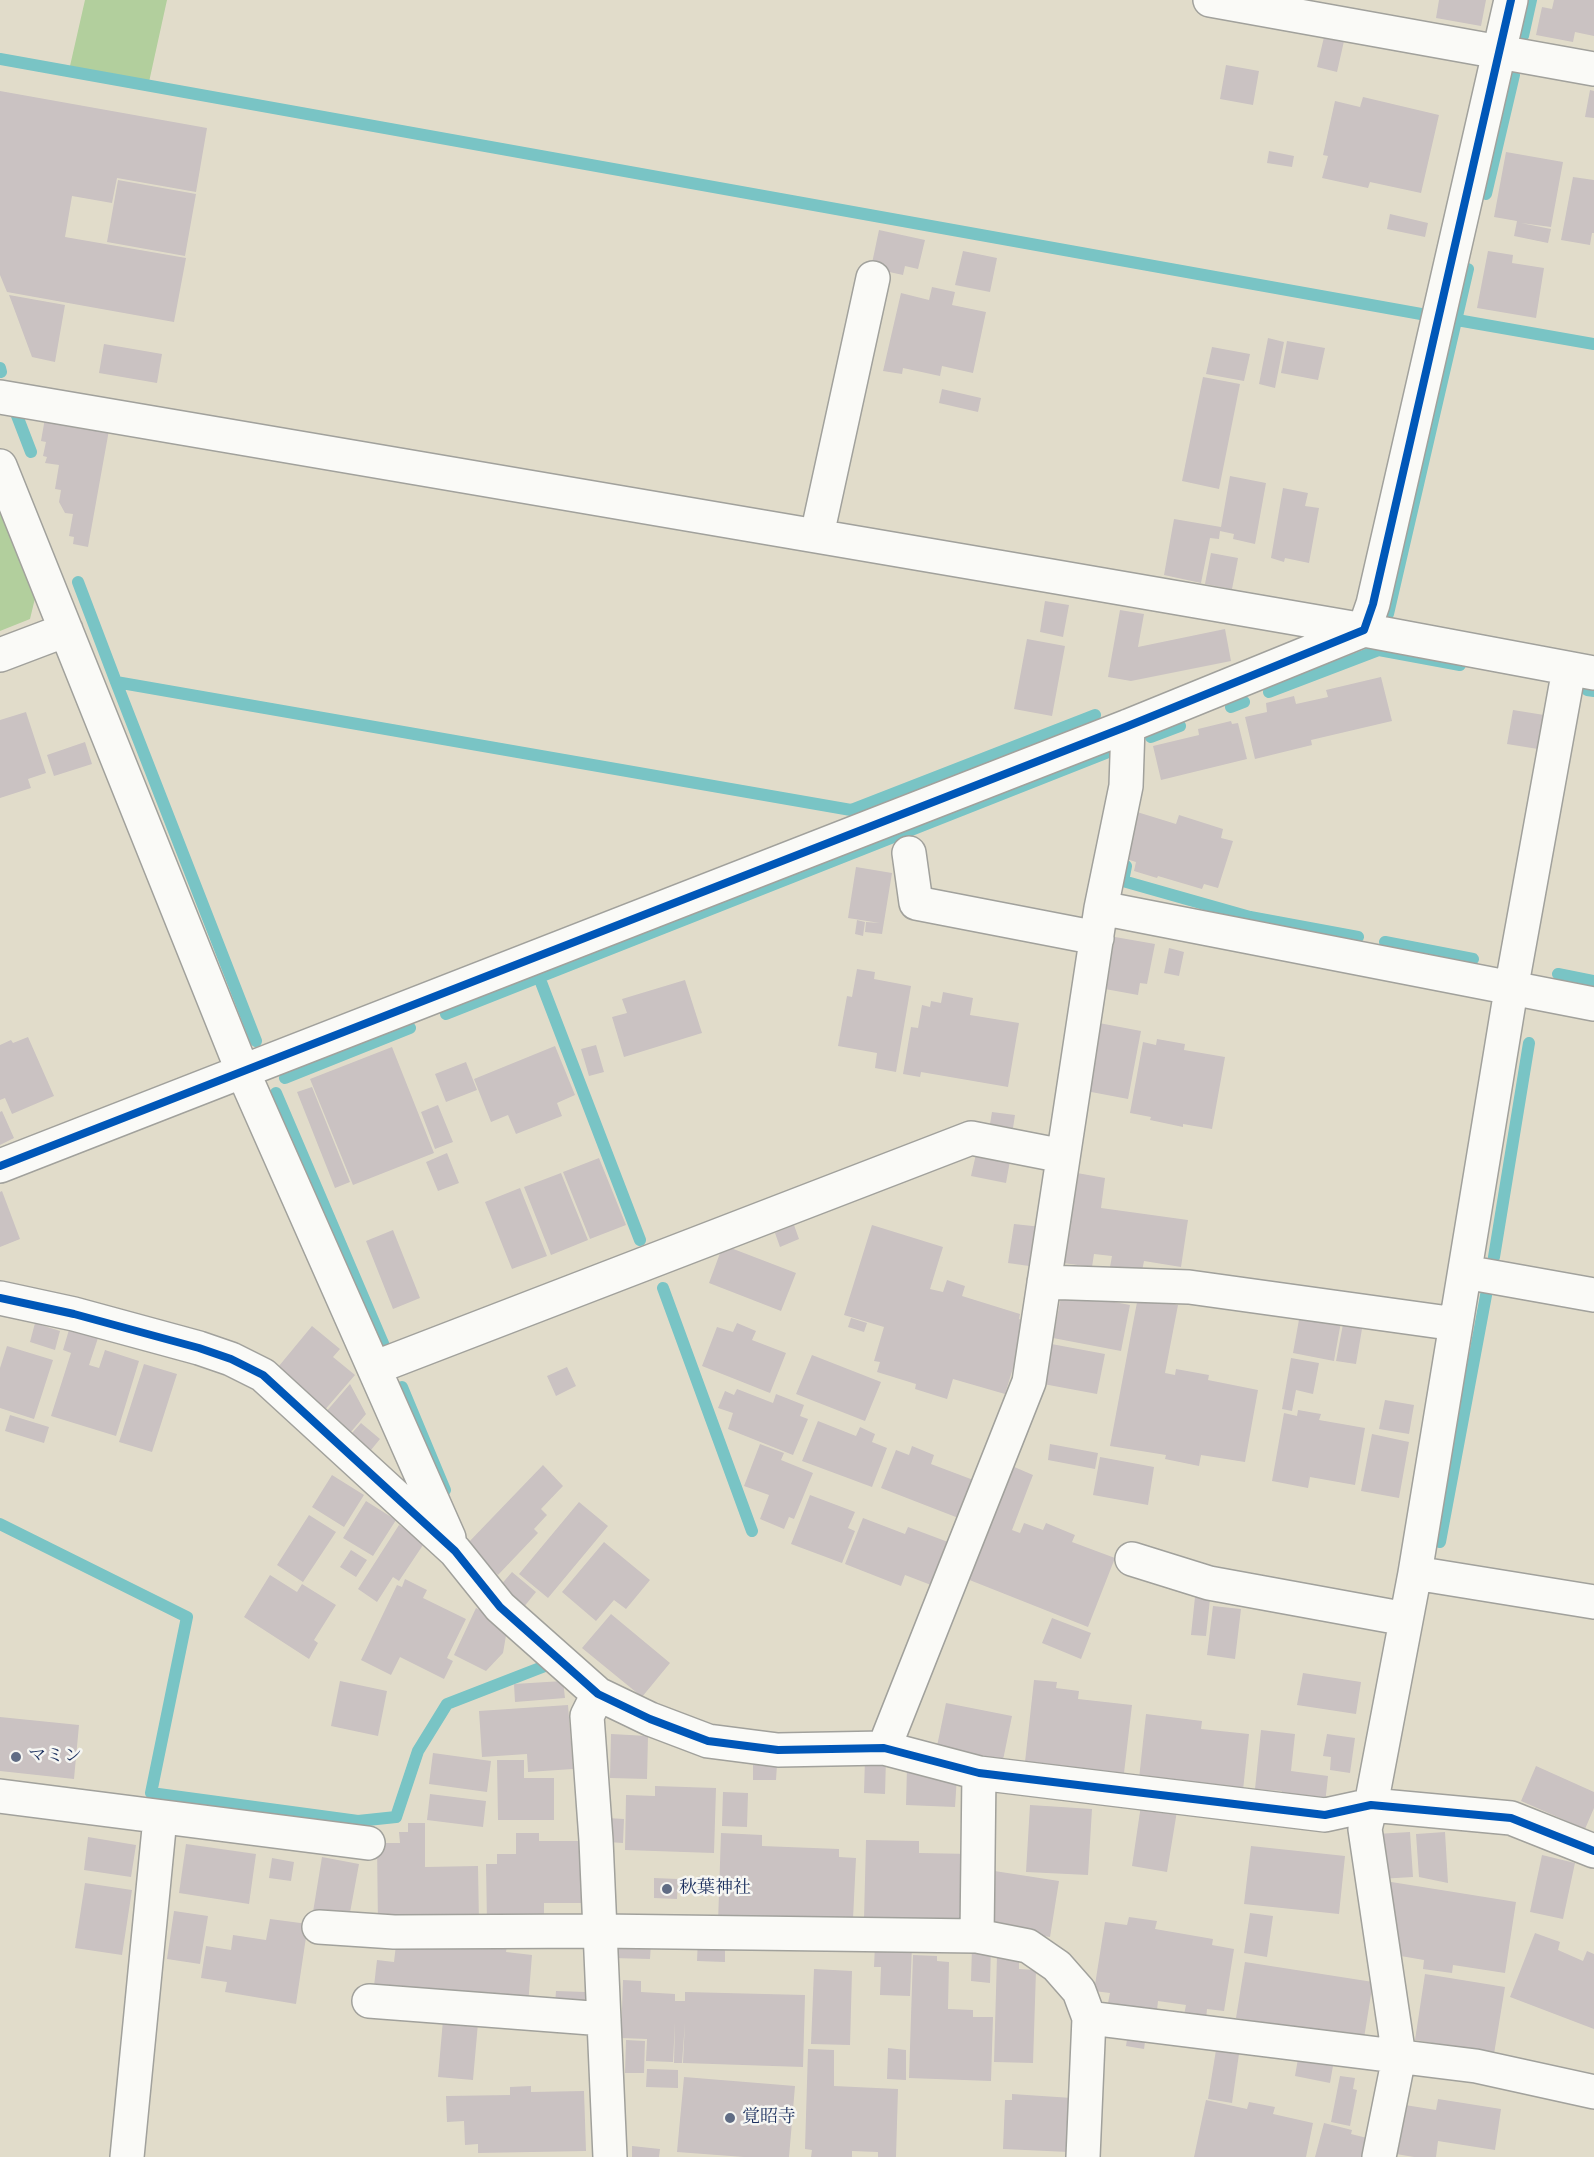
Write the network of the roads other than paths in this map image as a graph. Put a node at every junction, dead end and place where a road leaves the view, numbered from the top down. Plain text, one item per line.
1 (1210, 0) edge
2 (1511, 0) edge
3 (1499, 52) junction
4 (1594, 69) edge
5 (873, 278) dead end
6 (0, 397) edge
7 (0, 466) edge
8 (817, 535) junction
9 (66, 630) junction
10 (1364, 630) junction
11 (0, 654) edge
12 (1581, 671) edge
13 (1128, 726) junction
14 (909, 854) dead end
15 (1099, 923) junction
16 (1512, 990) junction
17 (1594, 1004) edge
18 (243, 1072) junction
19 (1063, 1155) junction
20 (0, 1166) edge
21 (1465, 1272) junction
22 (1044, 1282) junction
23 (1594, 1295) edge
24 (0, 1298) edge
25 (1456, 1324) junction
26 (374, 1368) junction
27 (455, 1551) junction
28 (1132, 1559) dead end
29 (1415, 1573) junction
30 (1594, 1602) edge
31 (1406, 1619) junction
32 (598, 1694) junction
33 (884, 1748) junction
34 (979, 1773) junction
35 (0, 1796) edge
36 (1371, 1805) junction
37 (160, 1818) junction
38 (368, 1844) dead end
39 (1594, 1851) edge
40 (320, 1927) dead end
41 (600, 1931) junction
42 (977, 1936) junction
43 (369, 2001) dead end
44 (1089, 2018) junction
45 (604, 2019) junction
46 (1399, 2057) junction
47 (1594, 2092) edge
48 (127, 2157) edge
49 (610, 2157) edge
50 (1083, 2157) edge
51 (1379, 2157) edge

1 - 3 street
2 - 3 street
3 - 4 street
3 - 10 street
5 - 8 street
6 - 8 street
7 - 9 street
8 - 10 street
9 - 11 street
9 - 18 street
10 - 12 street
10 - 13 street
12 - 16 street
13 - 15 street
13 - 18 street
14 - 15 street
15 - 16 street
15 - 19 street
16 - 17 street
16 - 21 street
18 - 20 street
18 - 26 street
19 - 22 street
19 - 26 street
21 - 23 street
21 - 25 street
22 - 25 street
22 - 33 street
24 - 27 street
25 - 29 street
26 - 27 street
27 - 32 street
28 - 31 street
29 - 30 street
29 - 31 street
31 - 36 street
32 - 33 street
32 - 41 street
33 - 34 street
34 - 36 street
34 - 42 street
35 - 37 street
36 - 39 street
36 - 46 street
37 - 38 street
37 - 48 street
40 - 41 street
41 - 42 street
41 - 45 street
42 - 44 street
43 - 45 street
44 - 46 street
44 - 50 street
45 - 49 street
46 - 47 street
46 - 51 street

